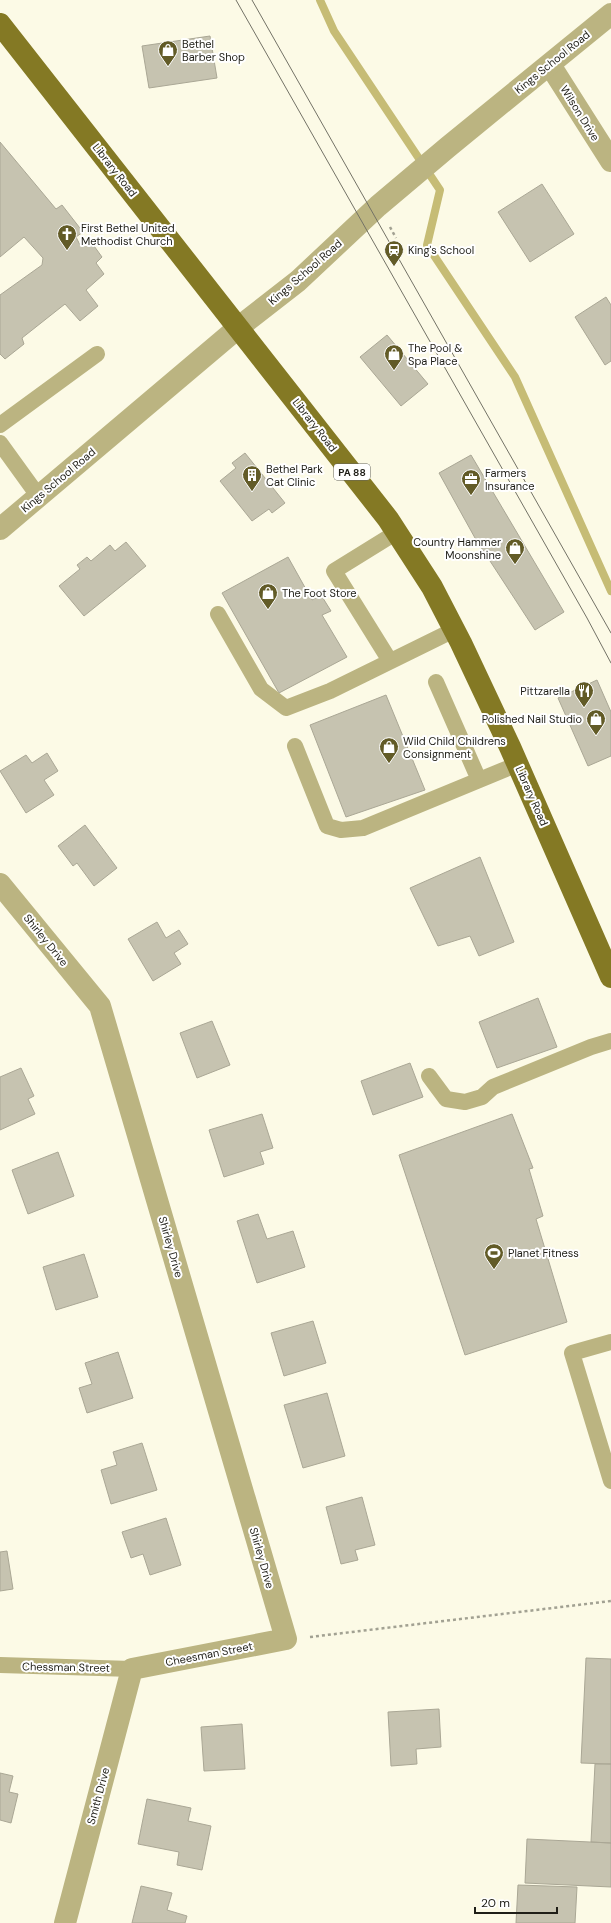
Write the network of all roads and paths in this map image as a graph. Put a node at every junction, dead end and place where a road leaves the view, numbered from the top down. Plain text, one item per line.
1 (611, 14) edge
2 (0, 24) edge
3 (550, 65) junction
4 (611, 161) edge
5 (239, 327) junction
6 (97, 354) dead end
7 (0, 425) edge
8 (0, 443) edge
9 (39, 497) junction
10 (0, 529) edge
11 (397, 532) junction
12 (218, 614) dead end
13 (454, 630) junction
14 (390, 661) junction
15 (436, 682) dead end
16 (295, 746) dead end
17 (518, 764) junction
18 (479, 780) junction
19 (0, 884) edge
20 (611, 977) edge
21 (611, 1041) edge
22 (429, 1076) dead end
23 (611, 1342) edge
24 (611, 1481) edge
25 (611, 1601) edge
26 (286, 1639) junction
27 (0, 1665) edge
28 (132, 1669) junction
29 (65, 1923) edge

1 - 3 street, Kings School Road
2 - 5 main road, Library Road / PA 88
3 - 4 street, Wilson Drive
3 - 5 street, Kings School Road
5 - 9 street, Kings School Road
5 - 11 main road, Library Road / PA 88
6 - 7 lane
8 - 9 lane
9 - 10 street, Kings School Road
11 - 13 main road, Library Road / PA 88
11 - 14 lane
12 - 14 lane
13 - 14 lane
13 - 17 main road, Library Road / PA 88
15 - 18 lane
16 - 18 lane
17 - 18 lane
17 - 20 main road, Library Road / PA 88
19 - 26 street, Shirley Drive
21 - 22 lane
23 - 24 lane
25 - 26 path
26 - 28 street, Cheesman Street
27 - 28 lane, Chessman Street
28 - 29 street, Smith Drive

